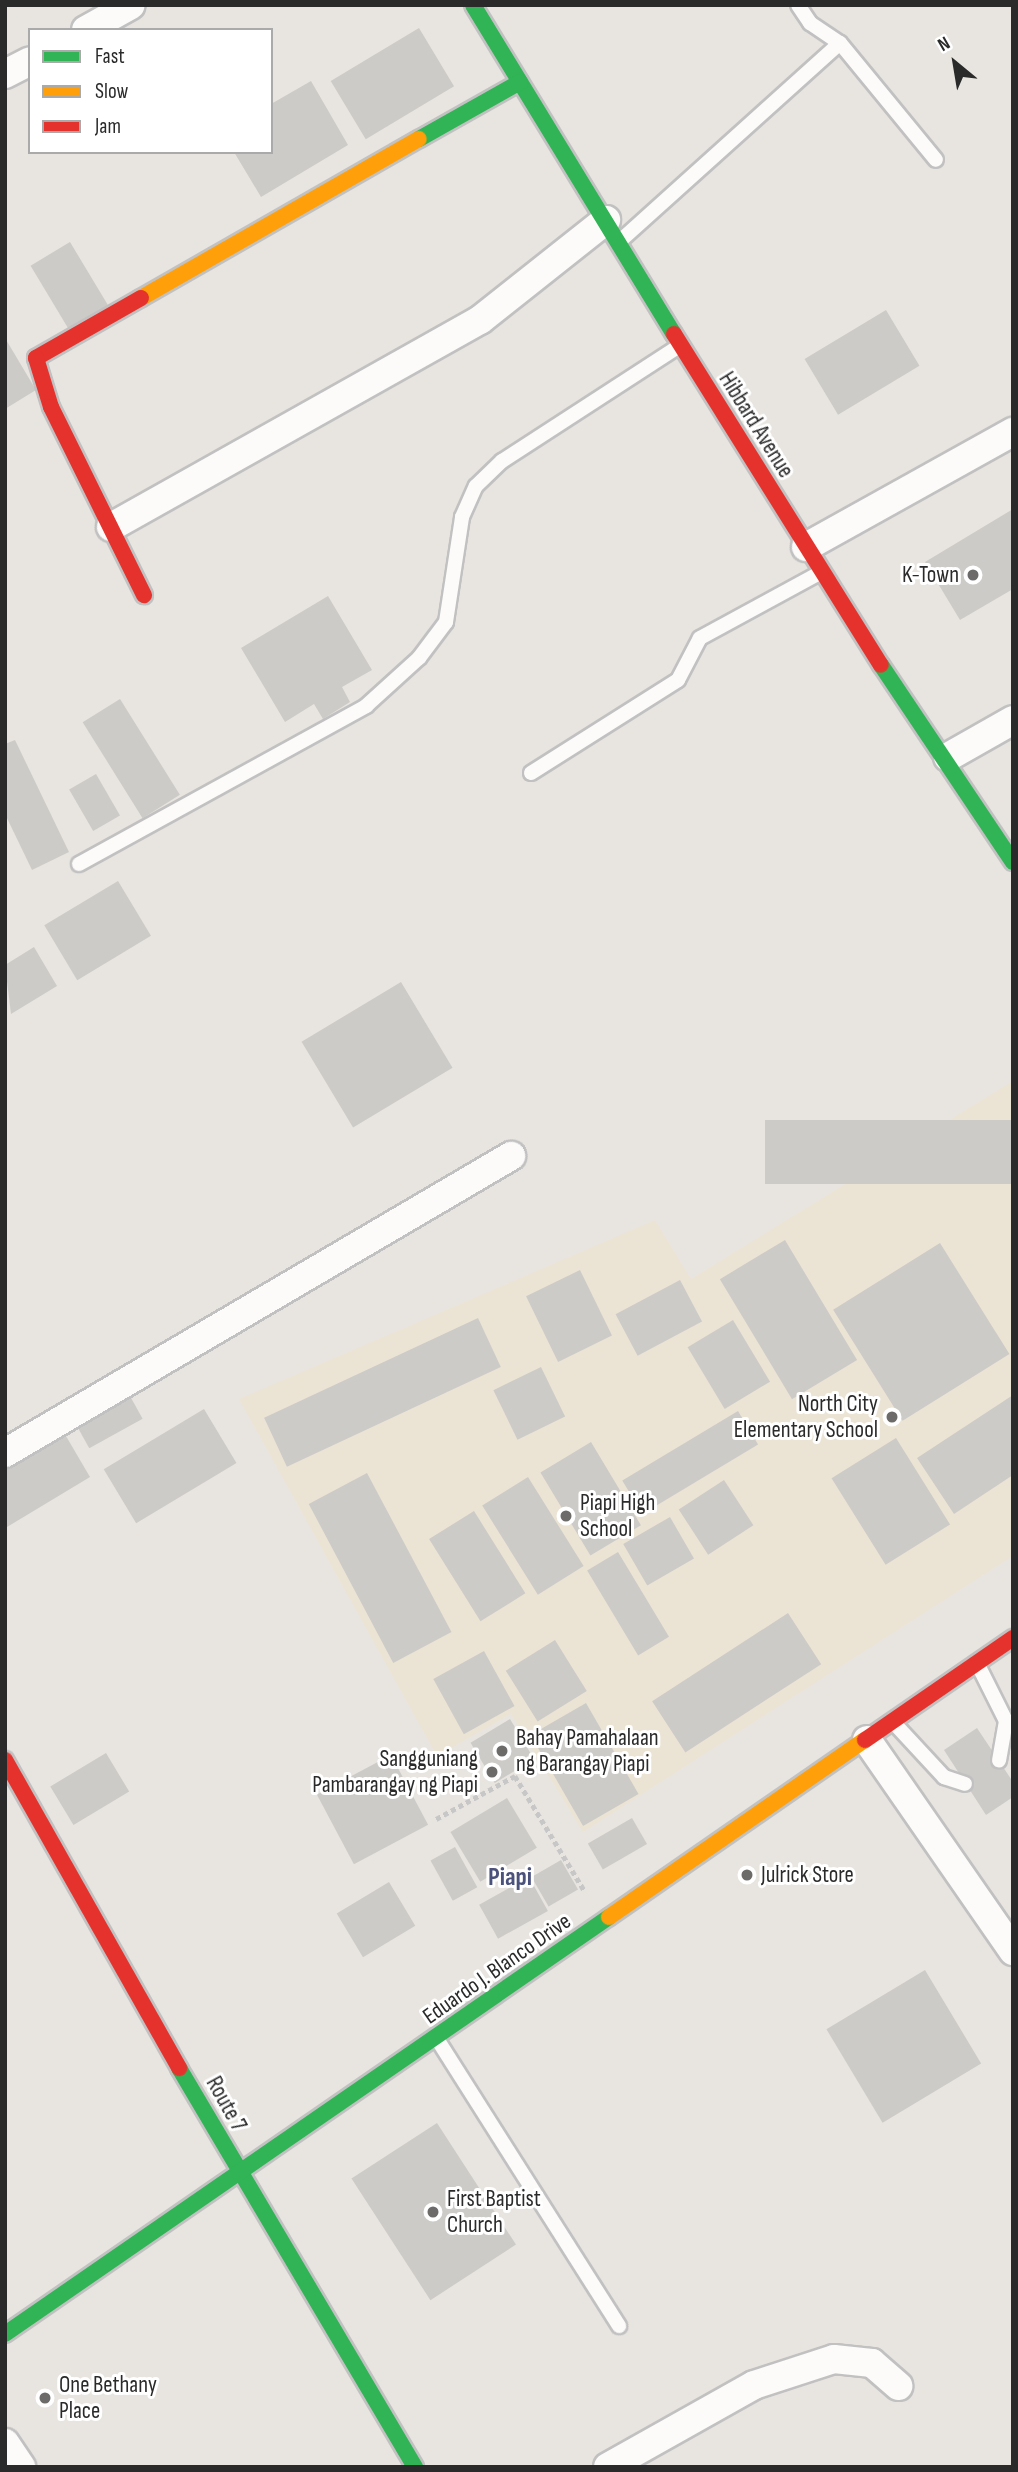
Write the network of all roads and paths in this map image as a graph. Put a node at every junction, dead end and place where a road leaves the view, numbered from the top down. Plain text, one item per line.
1 (131, 5) edge
2 (473, 5) edge
3 (798, 5) edge
4 (90, 28) edge
5 (840, 43) junction
6 (28, 62) edge
7 (5, 74) edge
8 (520, 82) junction
9 (936, 160) dead end
10 (612, 231) junction
11 (679, 346) junction
12 (1013, 432) edge
13 (111, 527) junction
14 (806, 547) junction
15 (820, 573) junction
16 (144, 595) dead end
17 (1013, 720) edge
18 (948, 757) junction
19 (531, 773) dead end
20 (1013, 862) edge
21 (79, 864) dead end
22 (511, 1156) dead end
23 (5, 1452) edge
24 (1013, 1639) edge
25 (977, 1663) junction
26 (893, 1722) junction
27 (867, 1740) junction
28 (5, 1760) edge
29 (999, 1760) dead end
30 (965, 1784) dead end
31 (436, 1819) dead end
32 (604, 1923) junction
33 (1013, 1951) edge
34 (437, 2039) junction
35 (240, 2176) junction
36 (620, 2326) dead end
37 (5, 2334) edge
38 (898, 2386) dead end
39 (5, 2443) edge
40 (648, 2458) edge
41 (21, 2467) edge
42 (415, 2467) edge
43 (608, 2467) edge

1 - 4 street
2 - 8 main road, Hibbard Avenue
3 - 5 lane
5 - 9 lane
5 - 10 lane
6 - 7 street
8 - 10 main road, Hibbard Avenue
8 - 13 main road
10 - 11 main road, Hibbard Avenue
10 - 13 street
11 - 14 main road, Hibbard Avenue
11 - 21 lane
12 - 14 street
13 - 16 main road
14 - 15 main road, Hibbard Avenue
15 - 18 main road, Hibbard Avenue
15 - 19 lane
17 - 18 street
18 - 20 main road, Hibbard Avenue
22 - 23 street
24 - 25 main road, Eduardo J. Blanco Drive
25 - 26 main road, Eduardo J. Blanco Drive
25 - 29 lane
26 - 27 main road, Eduardo J. Blanco Drive
26 - 30 lane
27 - 32 main road, Eduardo J. Blanco Drive
27 - 33 street
28 - 35 main road, Route 7
31 - 32 path
32 - 34 main road, Eduardo J. Blanco Drive
34 - 35 main road, Eduardo J. Blanco Drive
34 - 36 lane
35 - 37 main road, Eduardo J. Blanco Drive
35 - 42 main road, Route 7
38 - 40 street
39 - 41 street
40 - 43 street

